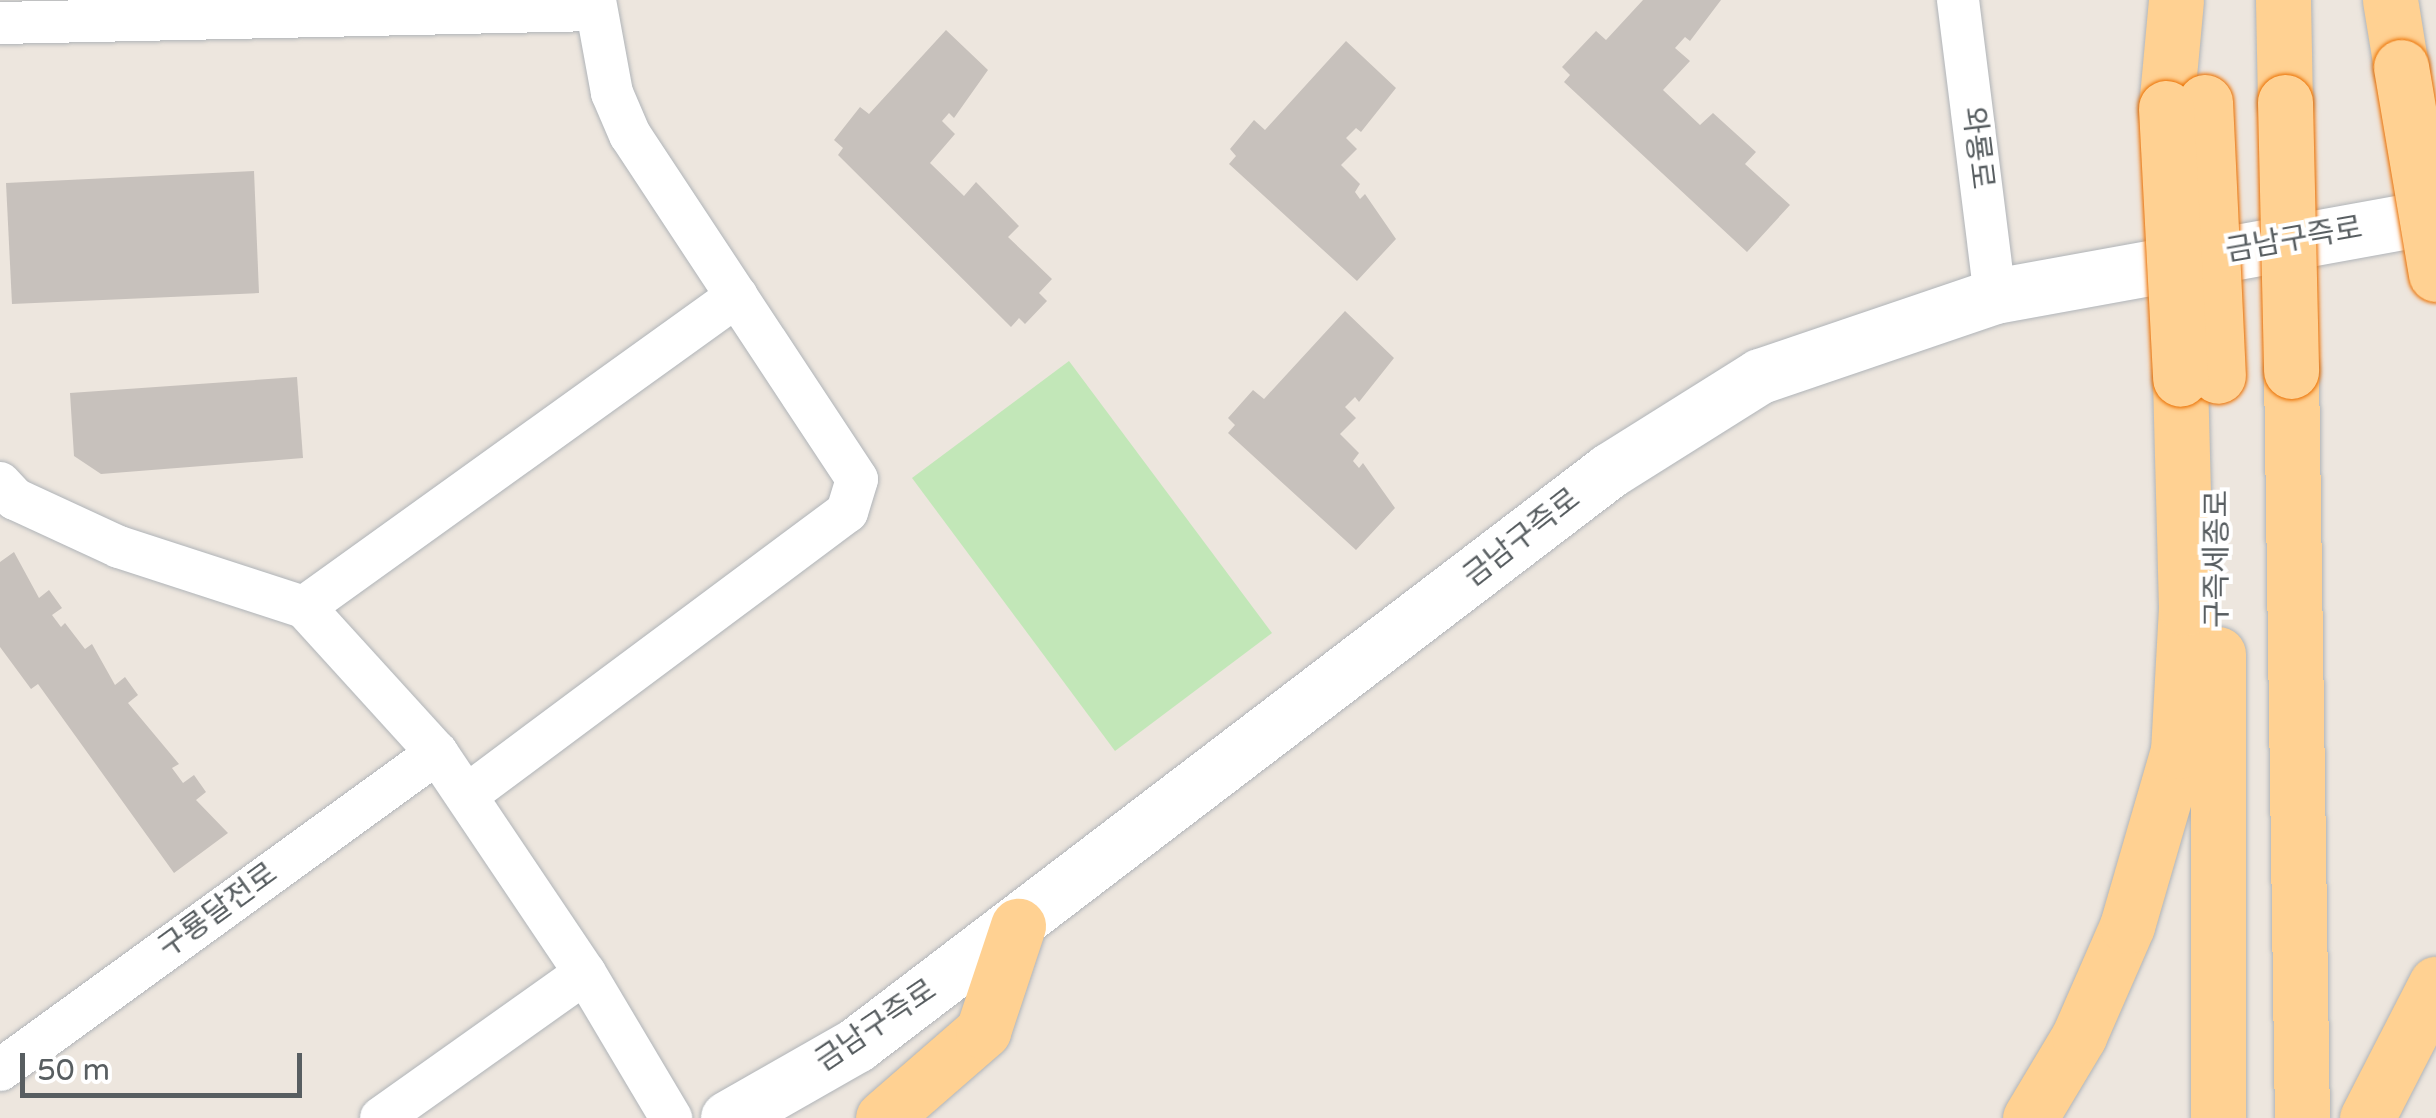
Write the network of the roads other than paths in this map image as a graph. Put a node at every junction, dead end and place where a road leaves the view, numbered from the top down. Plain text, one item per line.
1 (1958, 0) edge
2 (2176, 0) edge
3 (2204, 0) edge
4 (2283, 0) edge
5 (2390, 0) edge
6 (596, 5) edge
7 (0, 23) edge
8 (2186, 105) junction
9 (2436, 216) edge
10 (2436, 274) edge
11 (737, 296) junction
12 (1995, 296) junction
13 (2199, 377) junction
14 (0, 483) edge
15 (304, 607) junction
16 (437, 753) junction
17 (467, 795) junction
18 (1018, 926) junction
19 (584, 973) junction
20 (2436, 984) edge
21 (0, 1070) edge
22 (381, 1118) edge
23 (671, 1118) edge
24 (728, 1118) edge
25 (883, 1118) edge
26 (2030, 1118) edge
27 (2218, 1118) edge
28 (2302, 1118) edge
29 (2367, 1118) edge

1 - 12 street, 와룡로
2 - 8 highway
3 - 8 highway
4 - 28 highway, bridge
5 - 10 highway, bridge
6 - 7 street
6 - 11 street
8 - 13 highway, bridge
9 - 12 main road, 금남구즉로
11 - 15 street
11 - 17 street
12 - 18 main road, 금남구즉로
13 - 26 highway
13 - 27 highway, 구즉세종로
14 - 15 street
15 - 16 street
16 - 17 street
16 - 21 street, 구룡달전로
17 - 19 street
18 - 24 main road, 금남구즉로
18 - 25 highway
19 - 22 street
19 - 23 street
20 - 29 highway

